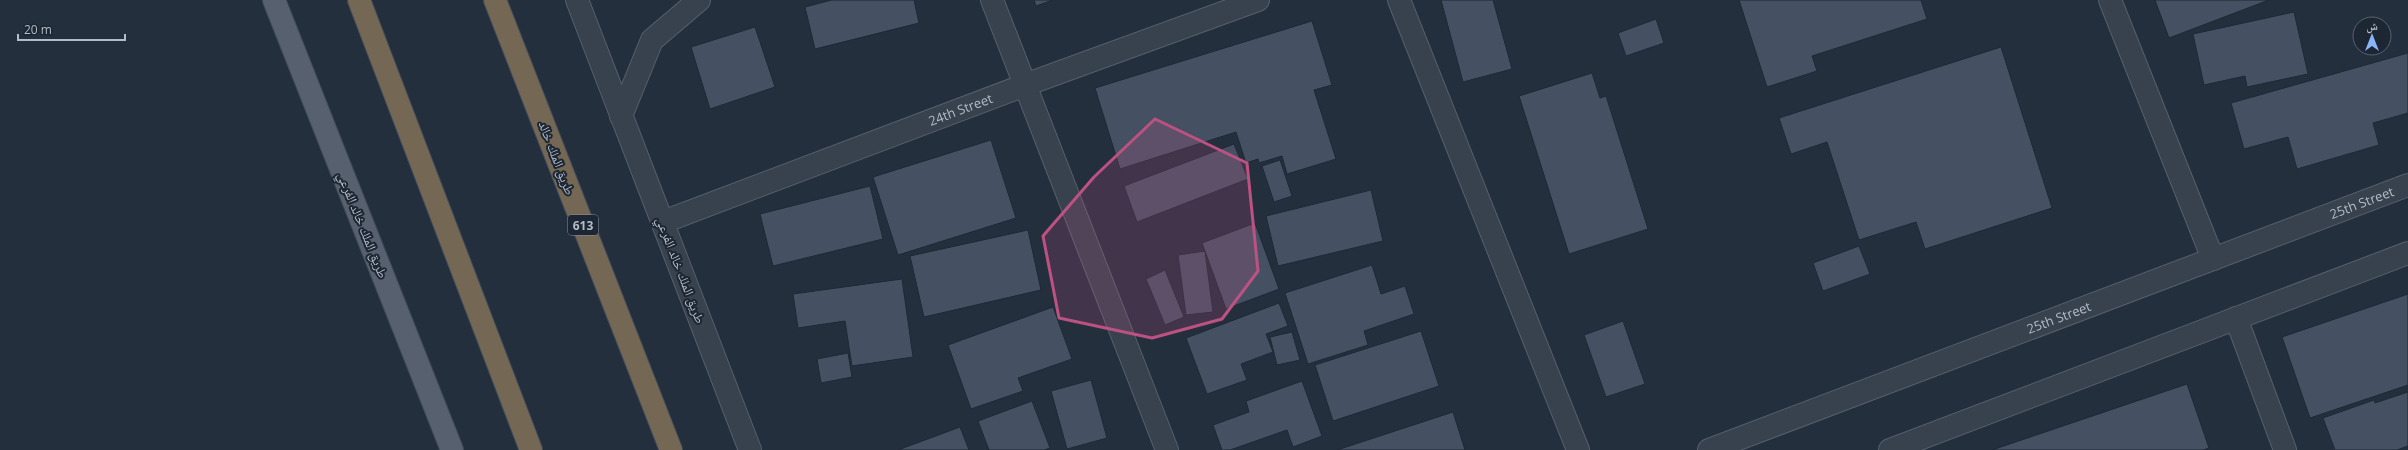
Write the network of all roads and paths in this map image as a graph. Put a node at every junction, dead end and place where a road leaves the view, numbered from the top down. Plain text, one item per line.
1 (274, 0) edge
2 (359, 0) edge
3 (495, 0) edge
4 (577, 0) edge
5 (699, 0) edge
6 (992, 0) edge
7 (1258, 0) edge
8 (1399, 0) edge
9 (2110, 0) edge
10 (1025, 85) junction
11 (621, 116) junction
12 (2408, 184) edge
13 (663, 222) junction
14 (2408, 253) edge
15 (2213, 259) junction
16 (2236, 318) junction
17 (1922, 444) edge
18 (452, 450) edge
19 (531, 450) edge
20 (671, 450) edge
21 (750, 450) edge
22 (1167, 450) edge
23 (1578, 450) edge
24 (1710, 450) edge
25 (1890, 450) edge
26 (2285, 450) edge

1 - 18 main road, طريق الملك خالد الفرعي
2 - 19 highway
3 - 20 highway, طريق الملك خالد / 613
4 - 11 street, طريق الملك خالد الفرعي
5 - 11 street
6 - 10 street
7 - 10 street, 24th Street
8 - 23 street
9 - 15 street
10 - 13 street, 24th Street
10 - 22 street
11 - 13 street, طريق الملك خالد الفرعي
12 - 15 street, 25th Street
13 - 21 street, طريق الملك خالد الفرعي
14 - 16 street
15 - 24 street, 25th Street
16 - 17 street
16 - 26 street
17 - 25 street

